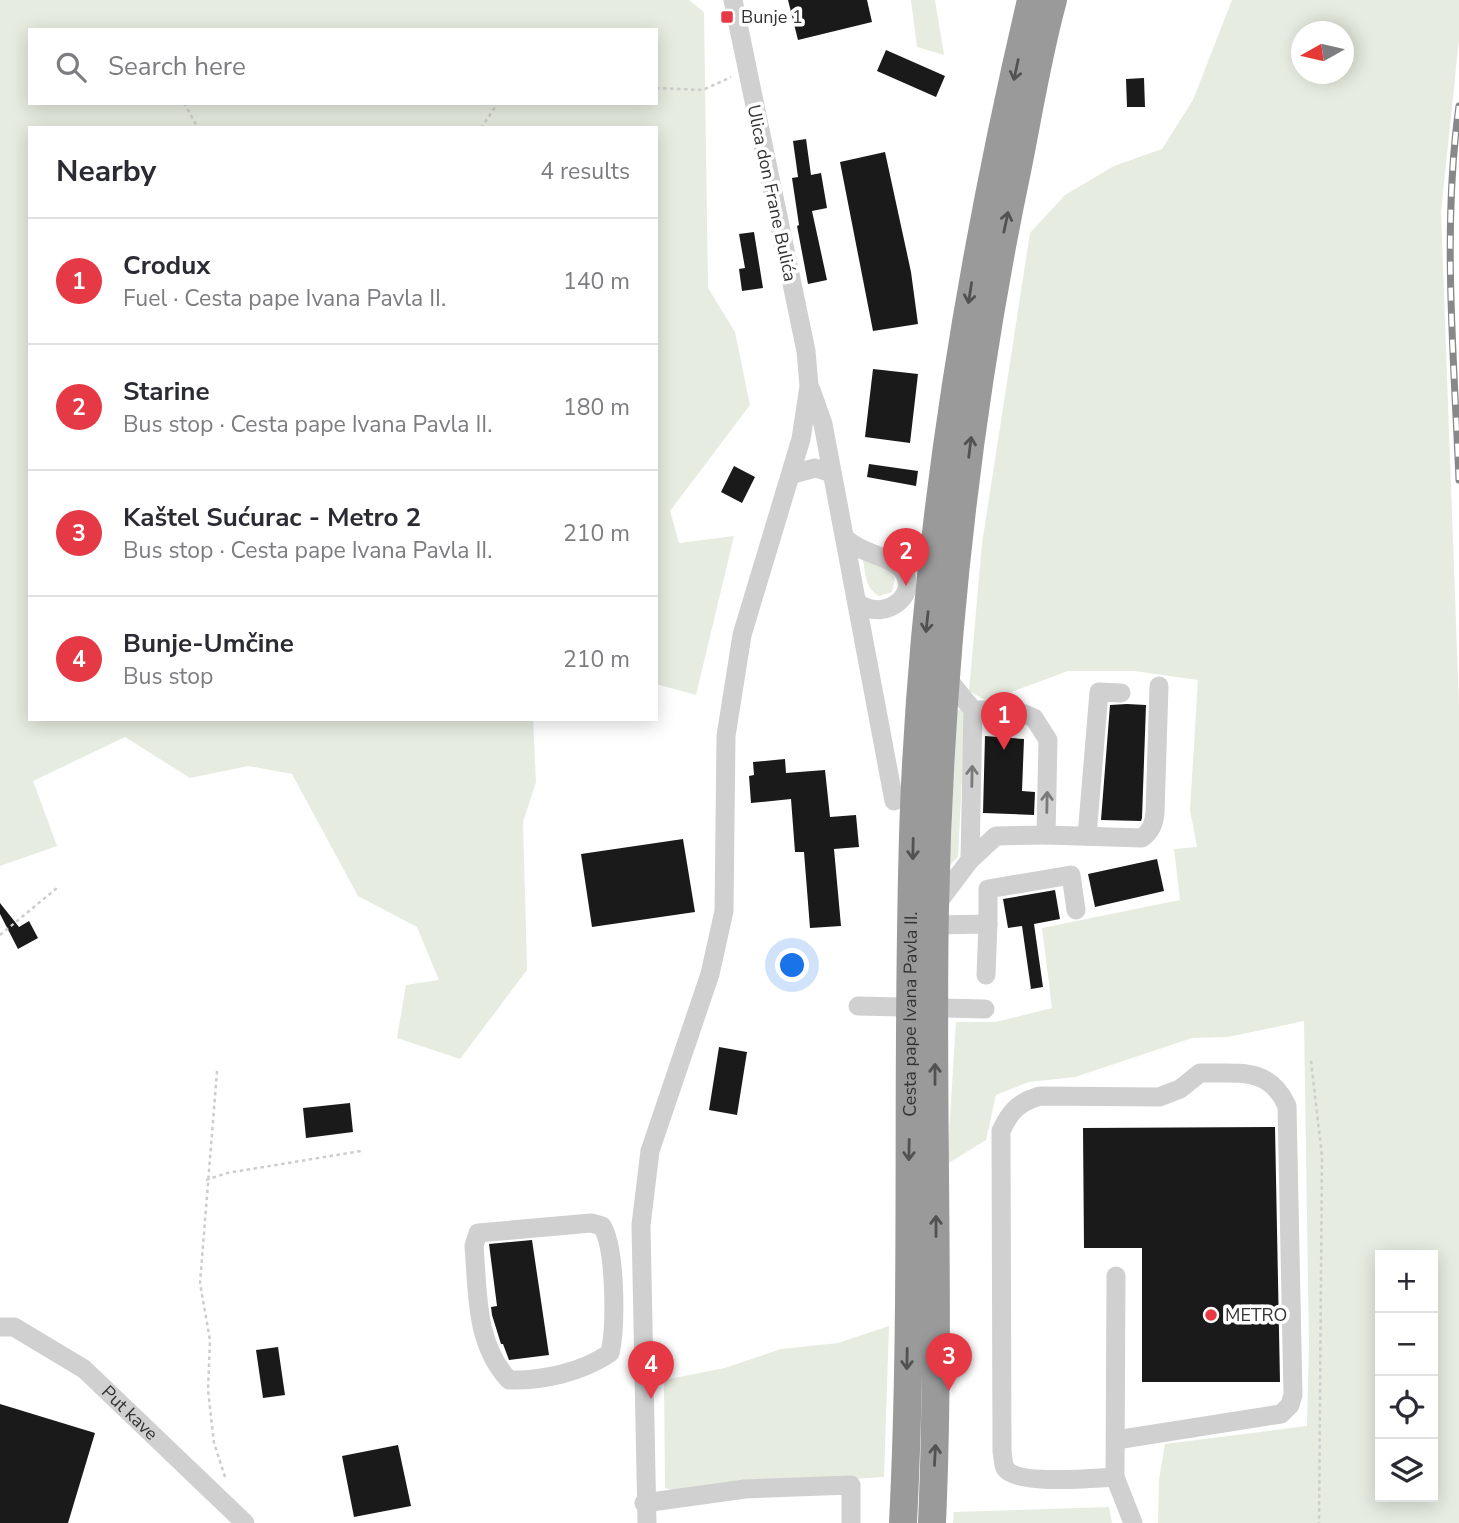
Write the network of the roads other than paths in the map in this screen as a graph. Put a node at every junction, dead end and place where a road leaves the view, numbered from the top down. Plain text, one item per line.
1 (733, 0) edge
2 (1031, 0) edge
3 (1053, 0) edge
4 (809, 386) junction
5 (832, 473) junction
6 (793, 474) junction
7 (950, 510) junction
8 (845, 538) junction
9 (859, 604) junction
10 (947, 678) junction
11 (1159, 686) dead end
12 (1121, 693) dead end
13 (973, 710) junction
14 (894, 802) dead end
15 (1046, 835) junction
16 (1087, 836) junction
17 (970, 859) junction
18 (1076, 910) dead end
19 (935, 916) junction
20 (988, 924) junction
21 (986, 975) dead end
22 (858, 1006) dead end
23 (985, 1010) dead end
24 (1116, 1276) dead end
25 (642, 1278) junction
26 (612, 1282) junction
27 (0, 1327) edge
28 (1116, 1440) junction
29 (1115, 1477) junction
30 (905, 1480) junction
31 (644, 1503) junction
32 (240, 1518) edge
33 (636, 1523) edge
34 (647, 1523) edge
35 (851, 1523) edge
36 (891, 1523) edge
37 (903, 1523) edge
38 (932, 1523) edge
39 (1133, 1523) edge

1 - 4 street, Ulica don Frane Bulića
2 -> 7 highway
7 -> 3 highway
4 - 5 street
4 - 6 street
5 - 6 street
5 - 8 street
6 - 25 street
7 - 10 highway, Cesta pape Ivana Pavla II.
7 -> 30 highway, Cesta pape Ivana Pavla II.
8 - 9 street
8 - 9 street
9 - 14 street
10 - 13 street
10 - 19 highway, Cesta pape Ivana Pavla II.
11 - 16 street
12 - 16 street
15 -> 13 street
17 -> 13 street
15 - 16 street
15 - 17 street
17 - 19 street
18 - 20 street
19 - 20 street
38 -> 19 highway, Cesta pape Ivana Pavla II.
20 - 21 street
22 - 23 street
24 - 28 street
25 - 26 street
25 - 31 street
26 - 26 street
27 - 32 street, Put kave
28 - 29 street
28 - 29 street
29 - 39 street
30 - 36 highway
30 - 37 highway, Cesta pape Ivana Pavla II.
31 - 33 street
31 - 34 street
31 - 35 street

